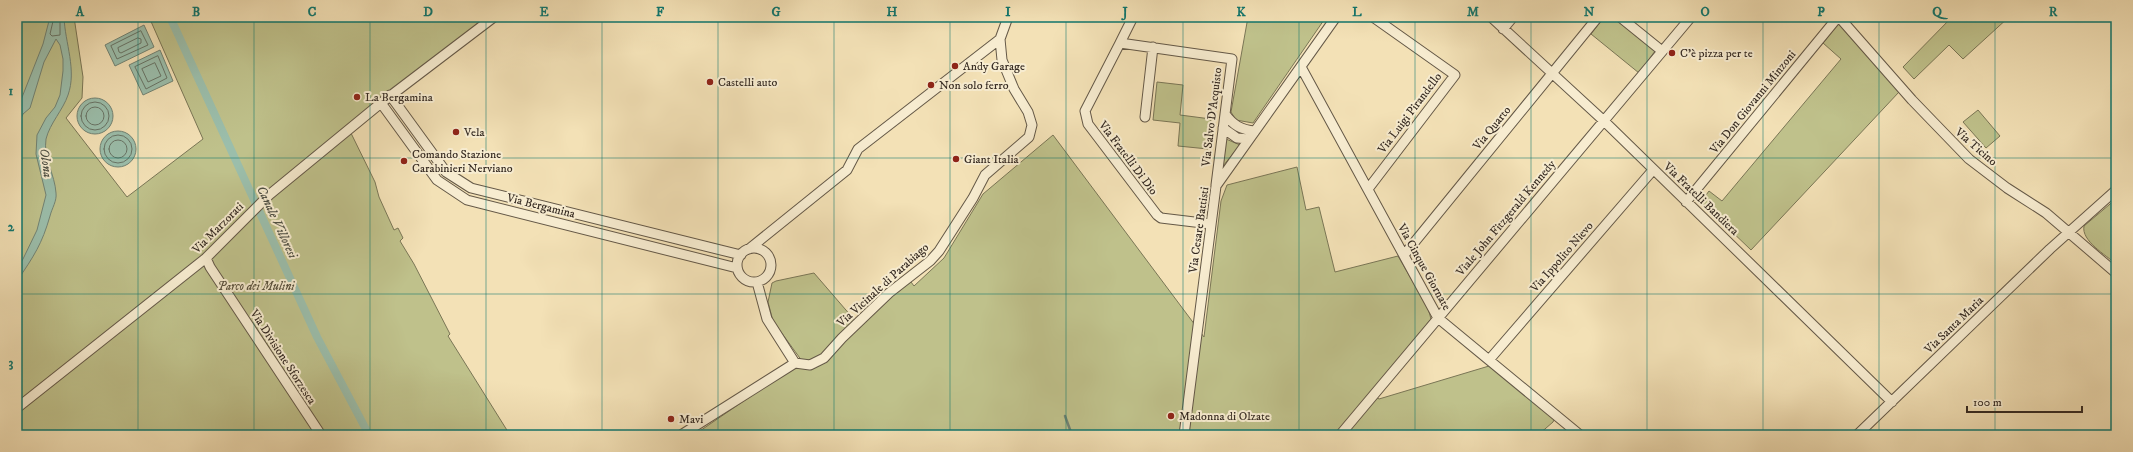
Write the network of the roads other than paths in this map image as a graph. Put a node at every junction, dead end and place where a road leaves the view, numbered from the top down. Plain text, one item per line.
1 (494, 17) edge
2 (1008, 17) edge
3 (1133, 17) edge
4 (1336, 17) edge
5 (1373, 17) edge
6 (1491, 17) edge
7 (1513, 17) edge
8 (1598, 17) edge
9 (1620, 17) edge
10 (1691, 17) edge
11 (1843, 18) edge
12 (1503, 29) junction
13 (1000, 39) junction
14 (1120, 43) junction
15 (1153, 47) junction
16 (1662, 52) junction
17 (1301, 67) junction
18 (1551, 74) junction
19 (390, 95) junction
20 (381, 103) junction
21 (1225, 114) junction
22 (1146, 117) dead end
23 (1604, 121) junction
24 (1223, 128) junction
25 (1255, 131) junction
26 (1249, 139) junction
27 (1653, 170) junction
28 (1216, 186) junction
29 (1368, 189) junction
30 (2116, 190) edge
31 (1686, 202) junction
32 (1211, 224) junction
33 (2067, 232) junction
34 (749, 249) junction
35 (741, 255) junction
36 (1404, 255) junction
37 (206, 258) junction
38 (737, 268) junction
39 (2116, 274) edge
40 (757, 282) junction
41 (1438, 318) junction
42 (1489, 360) junction
43 (795, 363) junction
44 (1892, 402) junction
45 (17, 408) edge
46 (318, 432) edge
47 (681, 435) edge
48 (1184, 435) edge
49 (1340, 435) edge
50 (1580, 435) edge
51 (1857, 435) edge

1 - 19 street, Via Marzorati
2 - 13 street, Via Vicinale di Parabiago
3 - 14 street
4 - 17 street, Via Cesare Battisti
5 - 29 street, Via Luigi Pirandello
6 - 12 street, Via Fratelli Bandiera
7 - 12 street
8 - 18 street, Via Quarto
9 - 16 street
10 - 16 street, Viale John Fitzgerald Kennedy
11 - 31 street, Via Don Giovanni Minzoni
11 - 33 street, Via Ticino
12 - 18 street, Via Fratelli Bandiera
13 - 34 street
13 - 43 street, Via Vicinale di Parabiago
14 - 15 street, Via Salvo D'Acquisto
14 - 32 street, Via Fratelli Di Dio
15 - 21 street, Via Salvo D'Acquisto
15 - 22 street
16 - 23 street, Viale John Fitzgerald Kennedy
17 - 25 street, Via Cesare Battisti
17 - 29 street, Via Cinque Giornate
18 - 23 street, Via Fratelli Bandiera
18 - 36 street, Via Quarto
19 - 20 street, Via Marzorati
19 - 35 street, Via Bergamina
20 - 37 street, Via Marzorati
20 - 38 street, Via Bergamina
21 - 24 street, Via Salvo D'Acquisto
21 - 25 street
23 - 27 street, Via Fratelli Bandiera
23 - 41 street, Viale John Fitzgerald Kennedy
24 - 26 street
24 - 28 street, Via Salvo D'Acquisto
25 - 26 street, Via Cesare Battisti
26 - 28 street, Via Cesare Battisti
27 - 31 street, Via Fratelli Bandiera
27 - 42 street, Via Ippolito Nievo
28 - 32 street, Via Cesare Battisti
29 - 36 street, Via Cinque Giornate
30 - 33 street, Via Santa Maria
31 - 44 street, Via Fratelli Bandiera
32 - 48 street, Via Cesare Battisti
33 - 39 street, Via Ticino
33 - 44 street, Via Santa Maria
34 - 35 street
34 - 40 street
35 - 38 street
36 - 41 street, Via Cinque Giornate
37 - 45 street, Via Marzorati
37 - 46 street, Via Divisione Sforzesca
38 - 40 street
40 - 43 street
41 - 42 street, Via Cinque Giornate
41 - 49 street, Viale John Fitzgerald Kennedy
42 - 50 street, Via Cinque Giornate
43 - 47 street
44 - 51 street, Via Santa Maria

